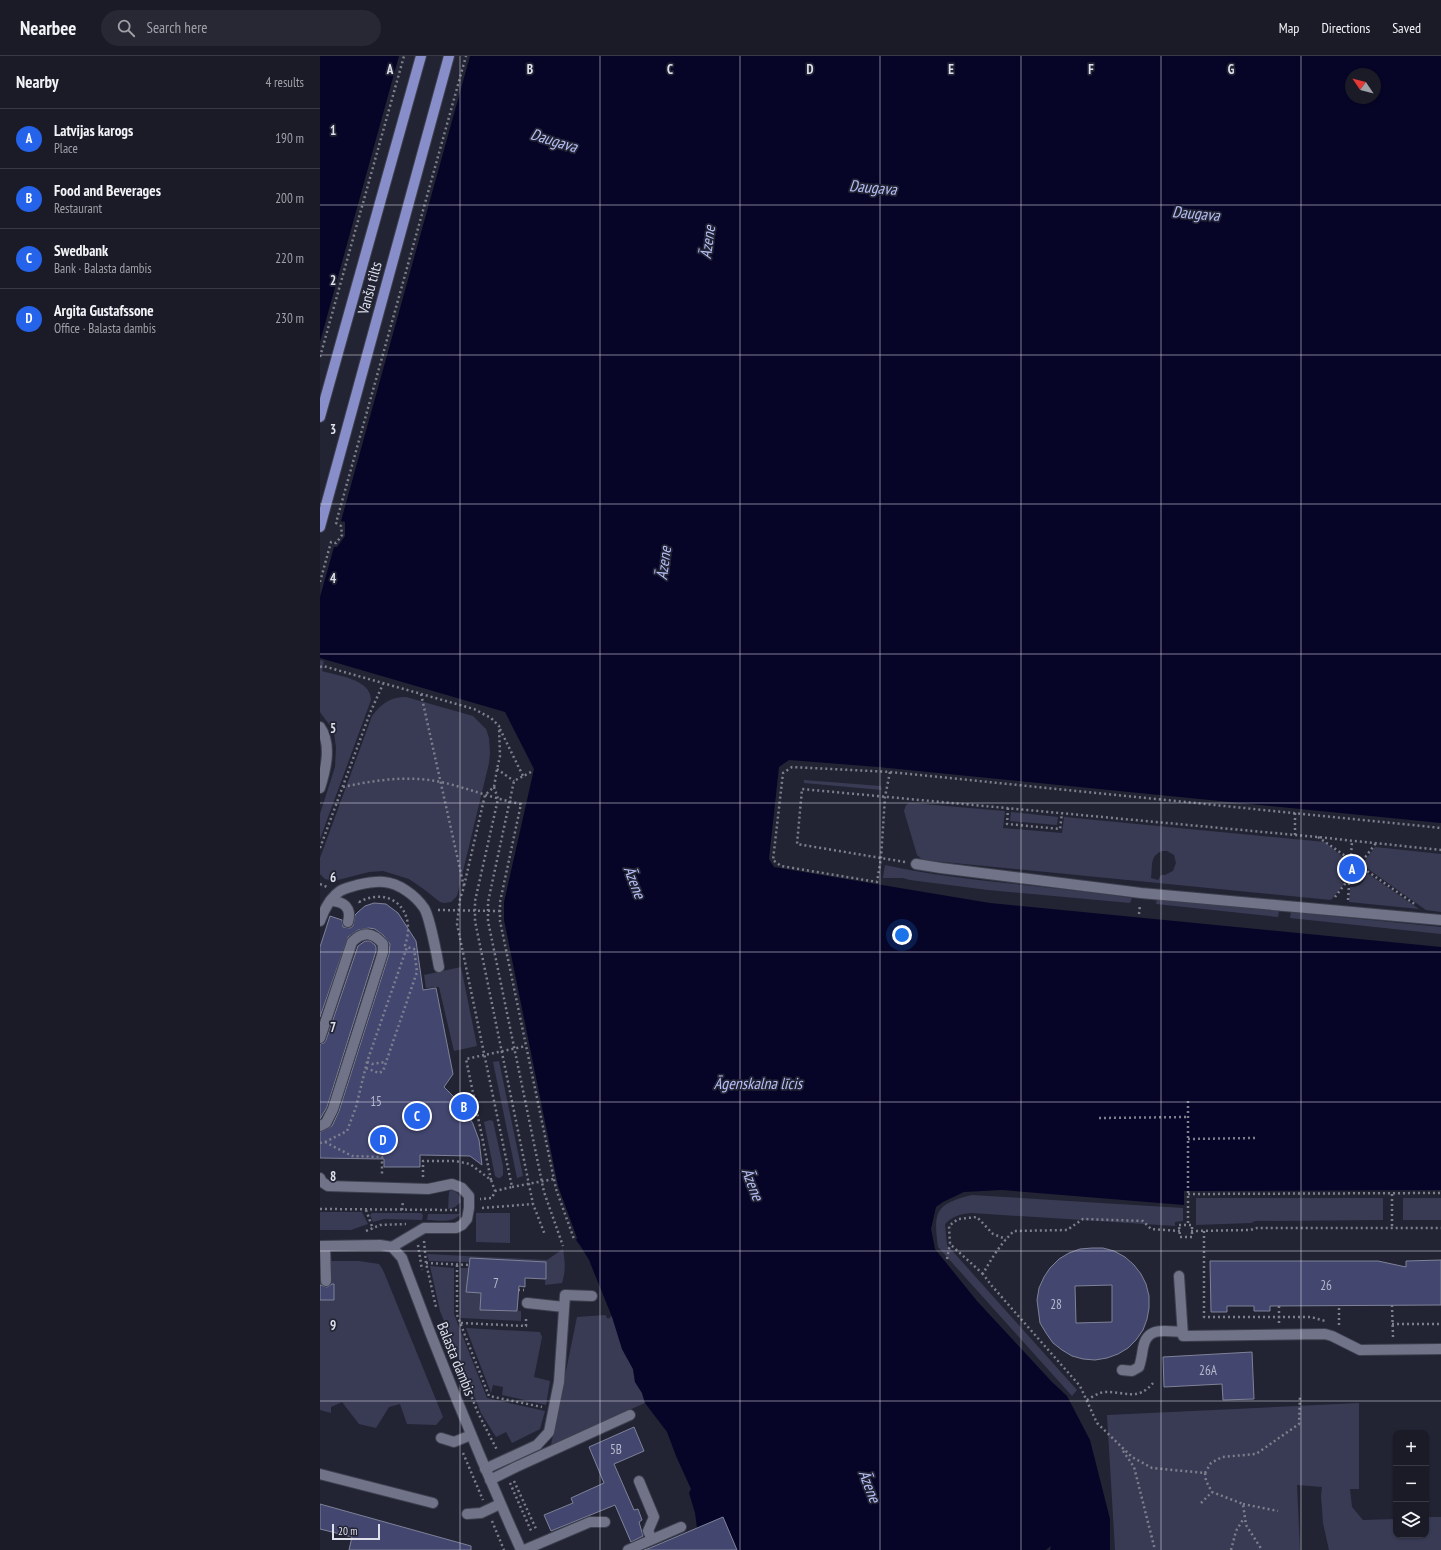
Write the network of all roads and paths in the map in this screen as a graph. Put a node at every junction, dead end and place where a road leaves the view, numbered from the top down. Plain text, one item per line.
1 (404, 56) edge
2 (421, 56) edge
3 (449, 56) edge
4 (466, 56) edge
5 (320, 357) edge
6 (320, 417) edge
7 (320, 527) edge
8 (320, 582) edge
9 (320, 667) edge
10 (383, 684) junction
11 (421, 694) junction
12 (499, 726) junction
13 (320, 727) edge
14 (497, 769) junction
15 (530, 772) dead end
16 (890, 772) junction
17 (523, 776) junction
18 (514, 780) junction
19 (440, 782) junction
20 (343, 787) junction
21 (494, 787) junction
22 (320, 788) edge
23 (485, 795) junction
24 (885, 797) junction
25 (498, 799) junction
26 (510, 802) junction
27 (1008, 808) junction
28 (1062, 813) junction
29 (1295, 813) junction
30 (1441, 828) edge
31 (1295, 835) junction
32 (1318, 837) junction
33 (1352, 841) junction
34 (1376, 843) junction
35 (320, 848) edge
36 (1441, 850) edge
37 (881, 858) junction
38 (1351, 860) junction
39 (916, 864) joint
40 (1360, 866) junction
41 (1350, 879) junction
42 (320, 884) edge
43 (464, 887) junction
44 (339, 891) junction
45 (330, 900) junction
46 (1418, 906) dead end
47 (425, 909) junction
48 (1326, 909) junction
49 (459, 910) junction
50 (475, 911) junction
51 (488, 911) junction
52 (500, 911) junction
53 (1347, 911) junction
54 (1441, 920) edge
55 (320, 921) edge
56 (348, 922) dead end
57 (407, 947) junction
58 (439, 967) dead end
59 (320, 1038) edge
60 (526, 1046) junction
61 (514, 1049) junction
62 (502, 1051) junction
63 (485, 1055) junction
64 (367, 1062) junction
65 (386, 1062) junction
66 (366, 1068) junction
67 (1188, 1101) dead end
68 (1188, 1117) junction
69 (1099, 1118) dead end
70 (320, 1126) edge
71 (1255, 1138) dead end
72 (1188, 1139) junction
73 (325, 1142) junction
74 (320, 1143) edge
75 (382, 1171) dead end
76 (320, 1178) edge
77 (554, 1179) junction
78 (491, 1180) dead end
79 (542, 1181) junction
80 (529, 1184) junction
81 (512, 1187) junction
82 (495, 1190) dead end
83 (1441, 1193) edge
84 (1188, 1194) junction
85 (1392, 1194) junction
86 (320, 1209) edge
87 (366, 1210) junction
88 (425, 1211) dead end
89 (1188, 1225) junction
90 (1392, 1228) junction
91 (1441, 1228) edge
92 (1180, 1231) junction
93 (1191, 1231) junction
94 (1204, 1231) junction
95 (545, 1235) dead end
96 (1006, 1238) junction
97 (574, 1239) dead end
98 (950, 1244) junction
99 (380, 1245) junction
100 (322, 1246) edge
101 (392, 1246) junction
102 (563, 1246) dead end
103 (424, 1255) dead end
104 (946, 1259) dead end
105 (426, 1263) junction
106 (457, 1265) junction
107 (469, 1265) dead end
108 (983, 1274) junction
109 (1179, 1276) dead end
110 (326, 1281) dead end
111 (518, 1290) dead end
112 (592, 1296) dead end
113 (527, 1304) junction
114 (1392, 1305) dead end
115 (1339, 1306) dead end
116 (564, 1307) junction
117 (437, 1312) dead end
118 (1326, 1321) dead end
119 (461, 1323) junction
120 (1392, 1324) junction
121 (1441, 1324) edge
122 (1333, 1325) dead end
123 (1182, 1332) junction
124 (1441, 1349) edge
125 (1393, 1350) junction
126 (1122, 1370) dead end
127 (1153, 1383) dead end
128 (466, 1384) dead end
129 (1300, 1395) dead end
130 (1087, 1400) junction
131 (553, 1410) junction
132 (630, 1415) dead end
133 (471, 1435) junction
134 (441, 1438) dead end
135 (460, 1440) junction
136 (1120, 1445) junction
137 (503, 1460) junction
138 (485, 1469) junction
139 (509, 1471) junction
140 (1205, 1473) junction
141 (320, 1474) edge
142 (490, 1480) junction
143 (639, 1481) dead end
144 (1212, 1492) junction
145 (1200, 1502) dead end
146 (433, 1503) dead end
147 (500, 1504) junction
148 (1243, 1504) junction
149 (487, 1510) junction
150 (1278, 1511) dead end
151 (467, 1514) dead end
152 (1244, 1517) junction
153 (605, 1522) dead end
154 (681, 1527) dead end
155 (652, 1540) junction
156 (542, 1542) junction
157 (504, 1550) edge
158 (521, 1550) edge
159 (524, 1550) edge
160 (628, 1550) edge
161 (1155, 1550) edge
162 (1231, 1550) edge
163 (1262, 1550) edge

1 - 5 path
2 - 6 main road, Vanšu tilts
3 - 7 main road, Vanšu tilts
4 - 8 path
9 - 10 path
10 - 11 path
10 - 20 path
11 - 12 path
11 - 19 path
12 - 14 path
12 - 17 path
13 - 22 street
14 - 18 path
14 - 21 path
15 - 17 path
16 - 24 path
16 - 29 path
16 - 37 path
17 - 18 path
18 - 26 path
19 - 20 path
19 - 23 path
19 - 43 path
20 - 35 path
21 - 23 path
21 - 25 path
23 - 25 path
23 - 43 path
24 - 27 path
24 - 37 path
24 - 37 path
25 - 26 path
25 - 50 path
26 - 51 path
26 - 52 path
27 - 28 path
27 - 28 path
28 - 31 path
29 - 30 path
29 - 31 path
31 - 32 path
32 - 33 path
32 - 38 path
33 - 34 path
33 - 38 path
34 - 36 path
34 - 40 path
37 - 39 path
38 - 40 path
38 - 41 path
39 - 48 street
40 - 41 path
40 - 46 path
41 - 48 path
41 - 53 path
42 - 44 path
43 - 49 path
44 - 45 street
44 - 47 street
44 - 57 path
45 - 55 street
45 - 56 street
47 - 49 path
47 - 58 street
48 - 53 street
49 - 50 path
49 - 63 path
50 - 51 path
50 - 62 path
51 - 52 path
51 - 61 path
52 - 60 path
53 - 54 street
57 - 64 path
57 - 65 path
59 - 70 street
60 - 61 path
60 - 77 path
61 - 62 path
61 - 79 path
62 - 63 path
62 - 80 path
63 - 78 path
63 - 81 path
64 - 65 path
64 - 66 path
65 - 66 path
66 - 73 path
67 - 68 path
68 - 69 path
68 - 72 path
71 - 72 path
72 - 84 path
73 - 74 path
73 - 75 path
76 - 101 street
77 - 79 path
77 - 97 path
79 - 80 path
79 - 102 path
80 - 81 path
80 - 95 path
81 - 82 path
83 - 85 path
84 - 85 path
84 - 89 path
85 - 90 path
86 - 87 path
87 - 88 path
87 - 99 path
89 - 92 path
89 - 93 path
90 - 91 path
90 - 94 path
92 - 93 path
92 - 96 path
93 - 94 path
94 - 118 path
96 - 98 path
96 - 108 path
98 - 104 path
98 - 108 path
99 - 100 street
99 - 101 street
100 - 110 street
101 - 133 street, Balasta dambis
103 - 105 path
105 - 106 path
105 - 117 path
106 - 107 path
106 - 119 path
108 - 130 path
109 - 123 street
111 - 113 path
112 - 116 street
113 - 116 street
113 - 119 path
114 - 120 path
115 - 122 path
116 - 131 street
119 - 131 path
120 - 121 path
120 - 125 path
123 - 125 street
123 - 126 street
124 - 125 street
127 - 130 path
128 - 137 path
129 - 140 path
130 - 136 path
131 - 137 street
132 - 139 street
133 - 135 street
133 - 138 street, Balasta dambis
134 - 135 street
135 - 149 path
136 - 140 path
136 - 161 path
137 - 138 street
138 - 142 street, Balasta dambis
139 - 142 street
139 - 156 path
140 - 144 path
141 - 146 street
142 - 147 street, Balasta dambis
143 - 155 street
144 - 145 path
144 - 148 path
147 - 149 street
147 - 158 street, Balasta dambis
148 - 150 path
148 - 152 path
149 - 151 street
149 - 157 path
152 - 162 path
152 - 163 path
153 - 156 street
154 - 155 street
155 - 160 street
156 - 159 street

